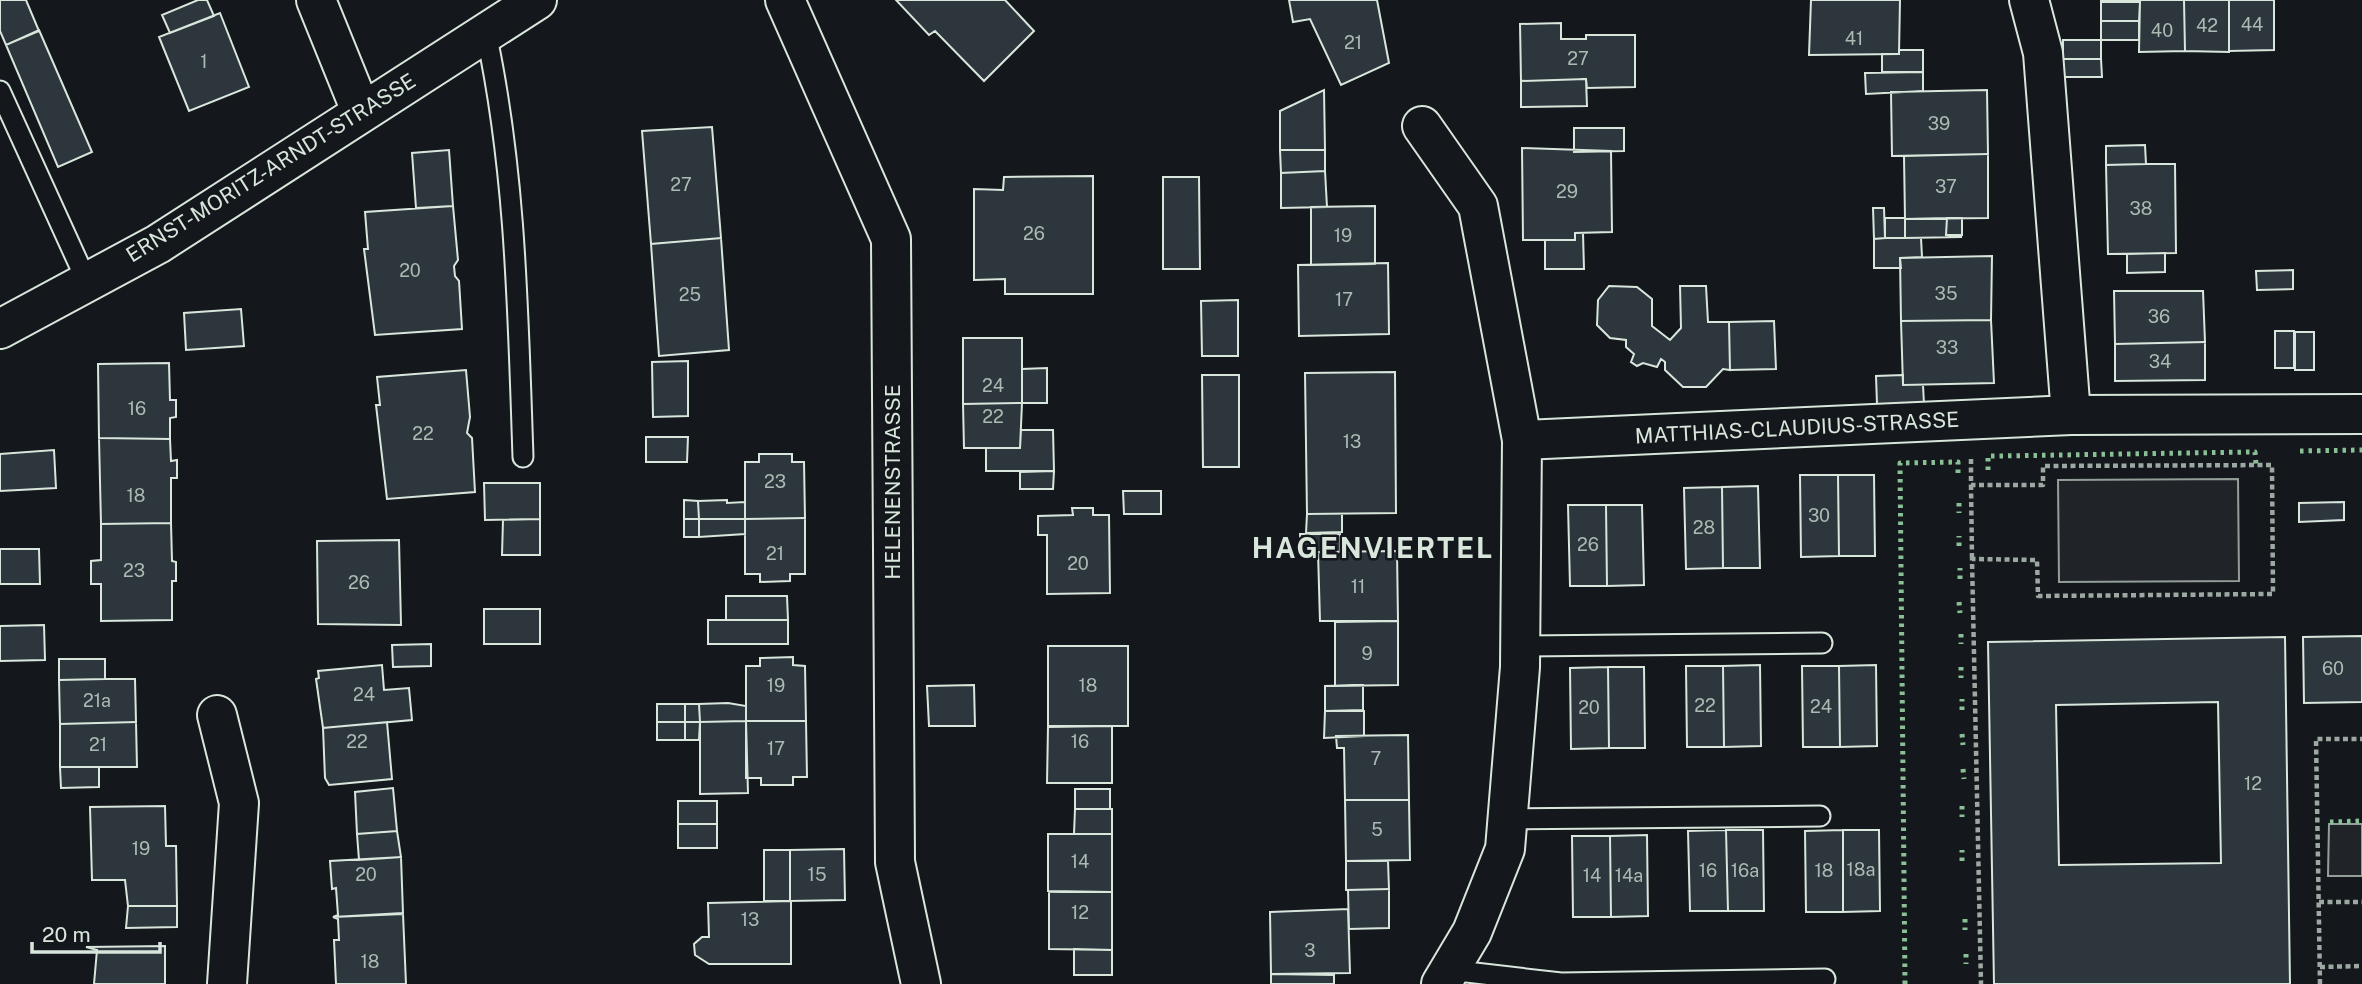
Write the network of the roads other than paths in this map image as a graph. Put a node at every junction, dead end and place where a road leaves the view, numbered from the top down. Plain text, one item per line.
1 (316, 0) edge
2 (537, 0) edge
3 (785, 0) edge
4 (2029, 0) edge
5 (486, 33) junction
6 (0, 91) edge
7 (361, 111) junction
8 (1422, 126) dead end
9 (87, 282) junction
10 (0, 329) edge
11 (2362, 414) edge
12 (2071, 415) junction
13 (1522, 440) junction
14 (523, 457) dead end
15 (1822, 643) dead end
16 (1520, 646) junction
17 (217, 715) dead end
18 (1820, 816) dead end
19 (1507, 819) junction
20 (1445, 977) edge
21 (1825, 979) dead end
22 (227, 984) edge
23 (921, 984) edge

1 - 7 street
2 - 5 street, ERNST-MORITZ-ARNDT-STRASSE
3 - 23 street, HELENENSTRASSE
4 - 12 street
5 - 7 street, ERNST-MORITZ-ARNDT-STRASSE
5 - 14 lane
6 - 9 lane
7 - 9 street, ERNST-MORITZ-ARNDT-STRASSE
8 - 13 street
9 - 10 street, ERNST-MORITZ-ARNDT-STRASSE
11 - 12 street, MATTHIAS-CLAUDIUS-STRASSE
12 - 13 street, MATTHIAS-CLAUDIUS-STRASSE
13 - 16 street
15 - 16 lane
16 - 19 street
17 - 22 street
18 - 19 lane
19 - 20 street
20 - 21 lane

